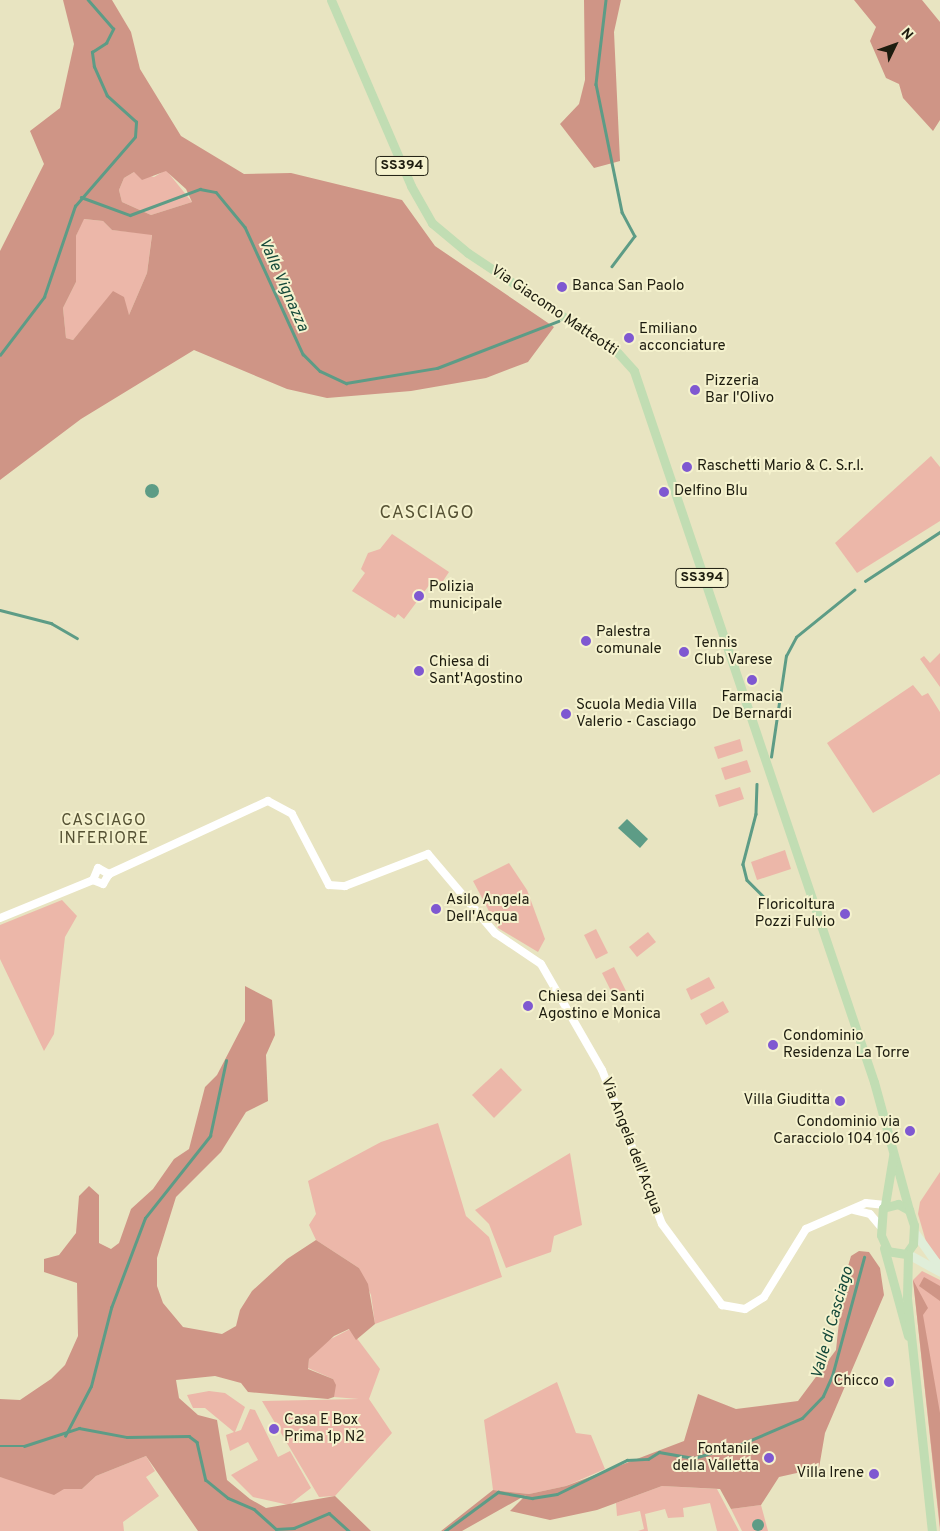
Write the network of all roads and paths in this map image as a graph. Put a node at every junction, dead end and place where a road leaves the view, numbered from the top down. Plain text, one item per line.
1 (331, 0) edge
2 (109, 874) junction
3 (93, 880) junction
4 (0, 918) edge
5 (893, 1156) junction
6 (887, 1189) junction
7 (876, 1202) junction
8 (885, 1205) junction
9 (854, 1210) junction
10 (909, 1210) junction
11 (880, 1226) junction
12 (915, 1233) junction
13 (884, 1248) junction
14 (908, 1254) junction
15 (917, 1260) junction
16 (940, 1268) edge
17 (906, 1271) junction
18 (940, 1272) edge
19 (911, 1345) junction
20 (932, 1531) edge

1 - 5 main road, Via Giacomo Matteotti / SS394
2 - 3 street
2 - 3 street
2 - 9 street, Via Angela dell'Acqua
3 - 4 street
5 - 6 main road, SS394
5 - 10 main road, SS394
6 - 7 street
6 - 8 main road, SS394
7 - 8 street
7 - 9 street, Via Angela dell'Acqua
8 - 10 main road
8 - 11 main road
9 - 11 street
10 - 12 main road
11 - 13 main road
12 - 14 main road
12 - 16 main road
13 - 14 main road
13 - 19 main road
14 - 15 main road
14 - 17 main road
15 - 17 main road
15 - 18 main road
17 - 19 main road
19 - 20 main road

